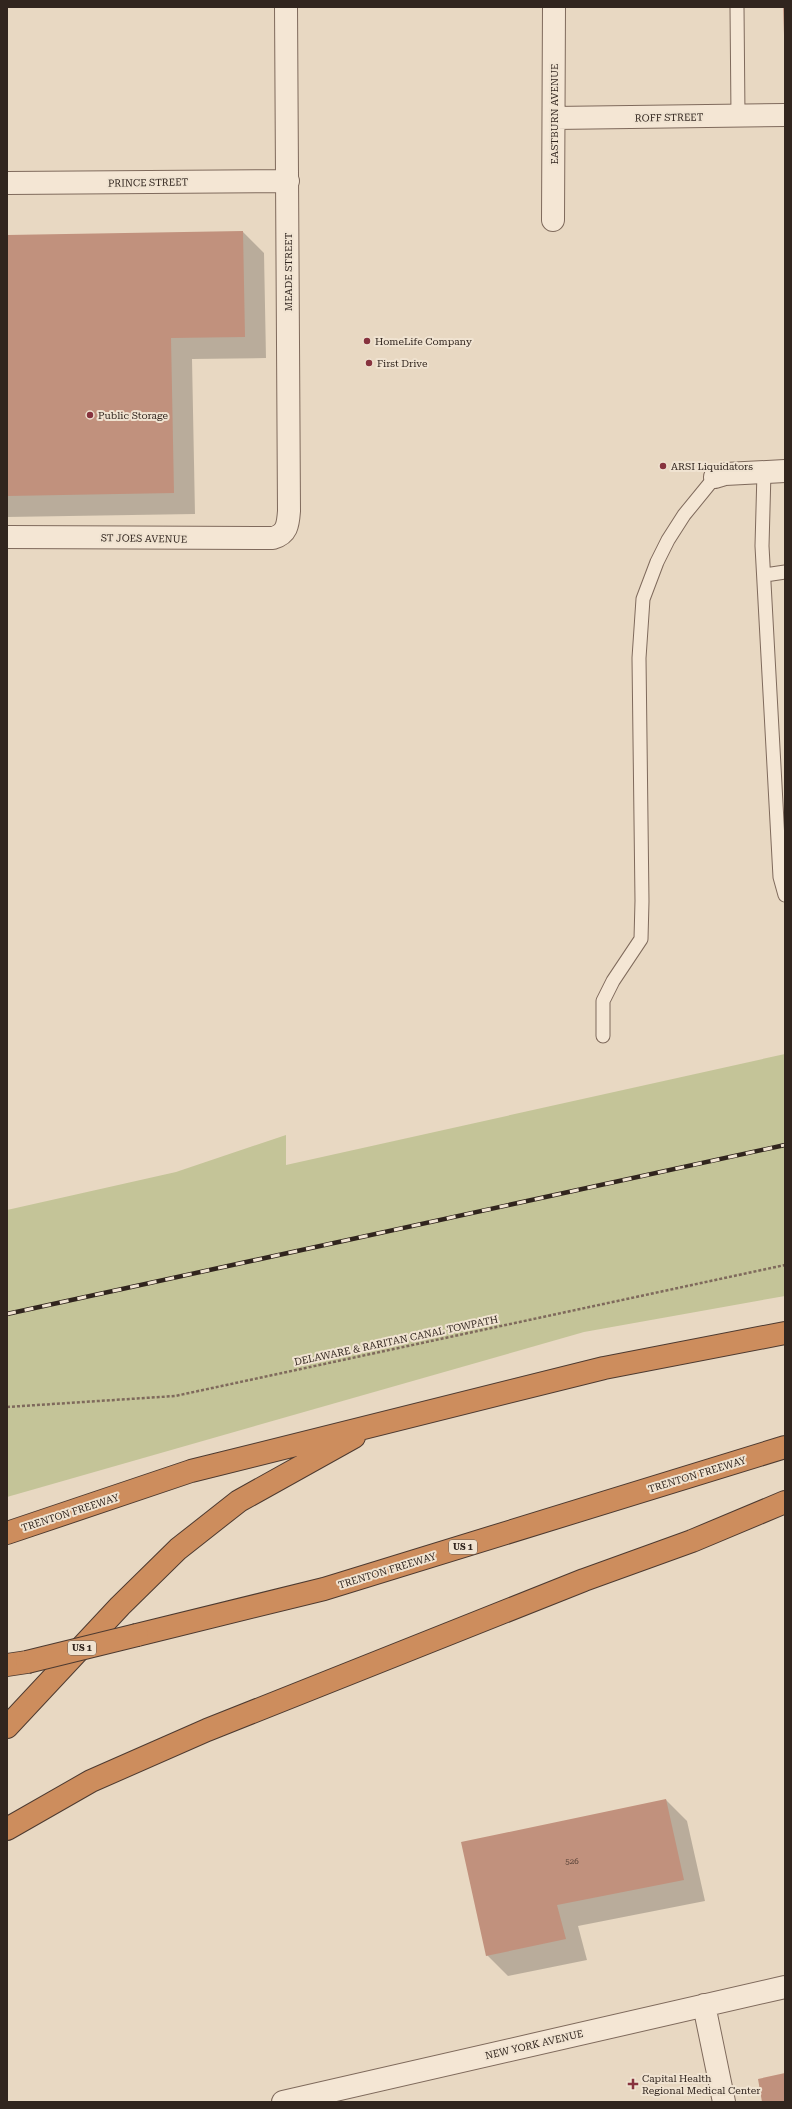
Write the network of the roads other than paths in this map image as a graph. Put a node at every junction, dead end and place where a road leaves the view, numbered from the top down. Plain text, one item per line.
1 (286, 7) edge
2 (554, 7) edge
3 (737, 7) edge
4 (785, 115) edge
5 (738, 116) junction
6 (554, 118) junction
7 (288, 181) junction
8 (7, 183) edge
9 (552, 220) dead end
10 (775, 472) edge
11 (715, 477) joint
12 (282, 535) joint
13 (7, 537) edge
14 (785, 572) edge
15 (765, 575) junction
16 (785, 895) edge
17 (603, 1036) dead end
18 (785, 1333) edge
19 (382, 1422) junction
20 (785, 1446) edge
21 (785, 1502) edge
22 (7, 1533) edge
23 (17, 1663) edge
24 (7, 1727) edge
25 (7, 1829) edge
26 (785, 1987) edge
27 (704, 2004) junction
28 (283, 2102) edge
29 (724, 2102) edge

1 - 7 street, MEADE STREET
2 - 6 street, EASTBURN AVENUE
3 - 5 lane
4 - 5 street, ROFF STREET
5 - 6 street, ROFF STREET
6 - 9 street, EASTBURN AVENUE
7 - 8 street, PRINCE STREET
7 - 12 street, MEADE STREET
10 - 11 street
10 - 15 lane
11 - 17 lane
12 - 13 street, ST JOES AVENUE
14 - 15 lane
15 - 16 lane
18 - 19 highway, TRENTON FREEWAY
19 - 22 highway, TRENTON FREEWAY
19 - 24 highway
20 - 23 highway, TRENTON FREEWAY / US 1, bridge
21 - 25 highway
26 - 27 street, NEW YORK AVENUE
27 - 28 street, NEW YORK AVENUE
27 - 29 street

